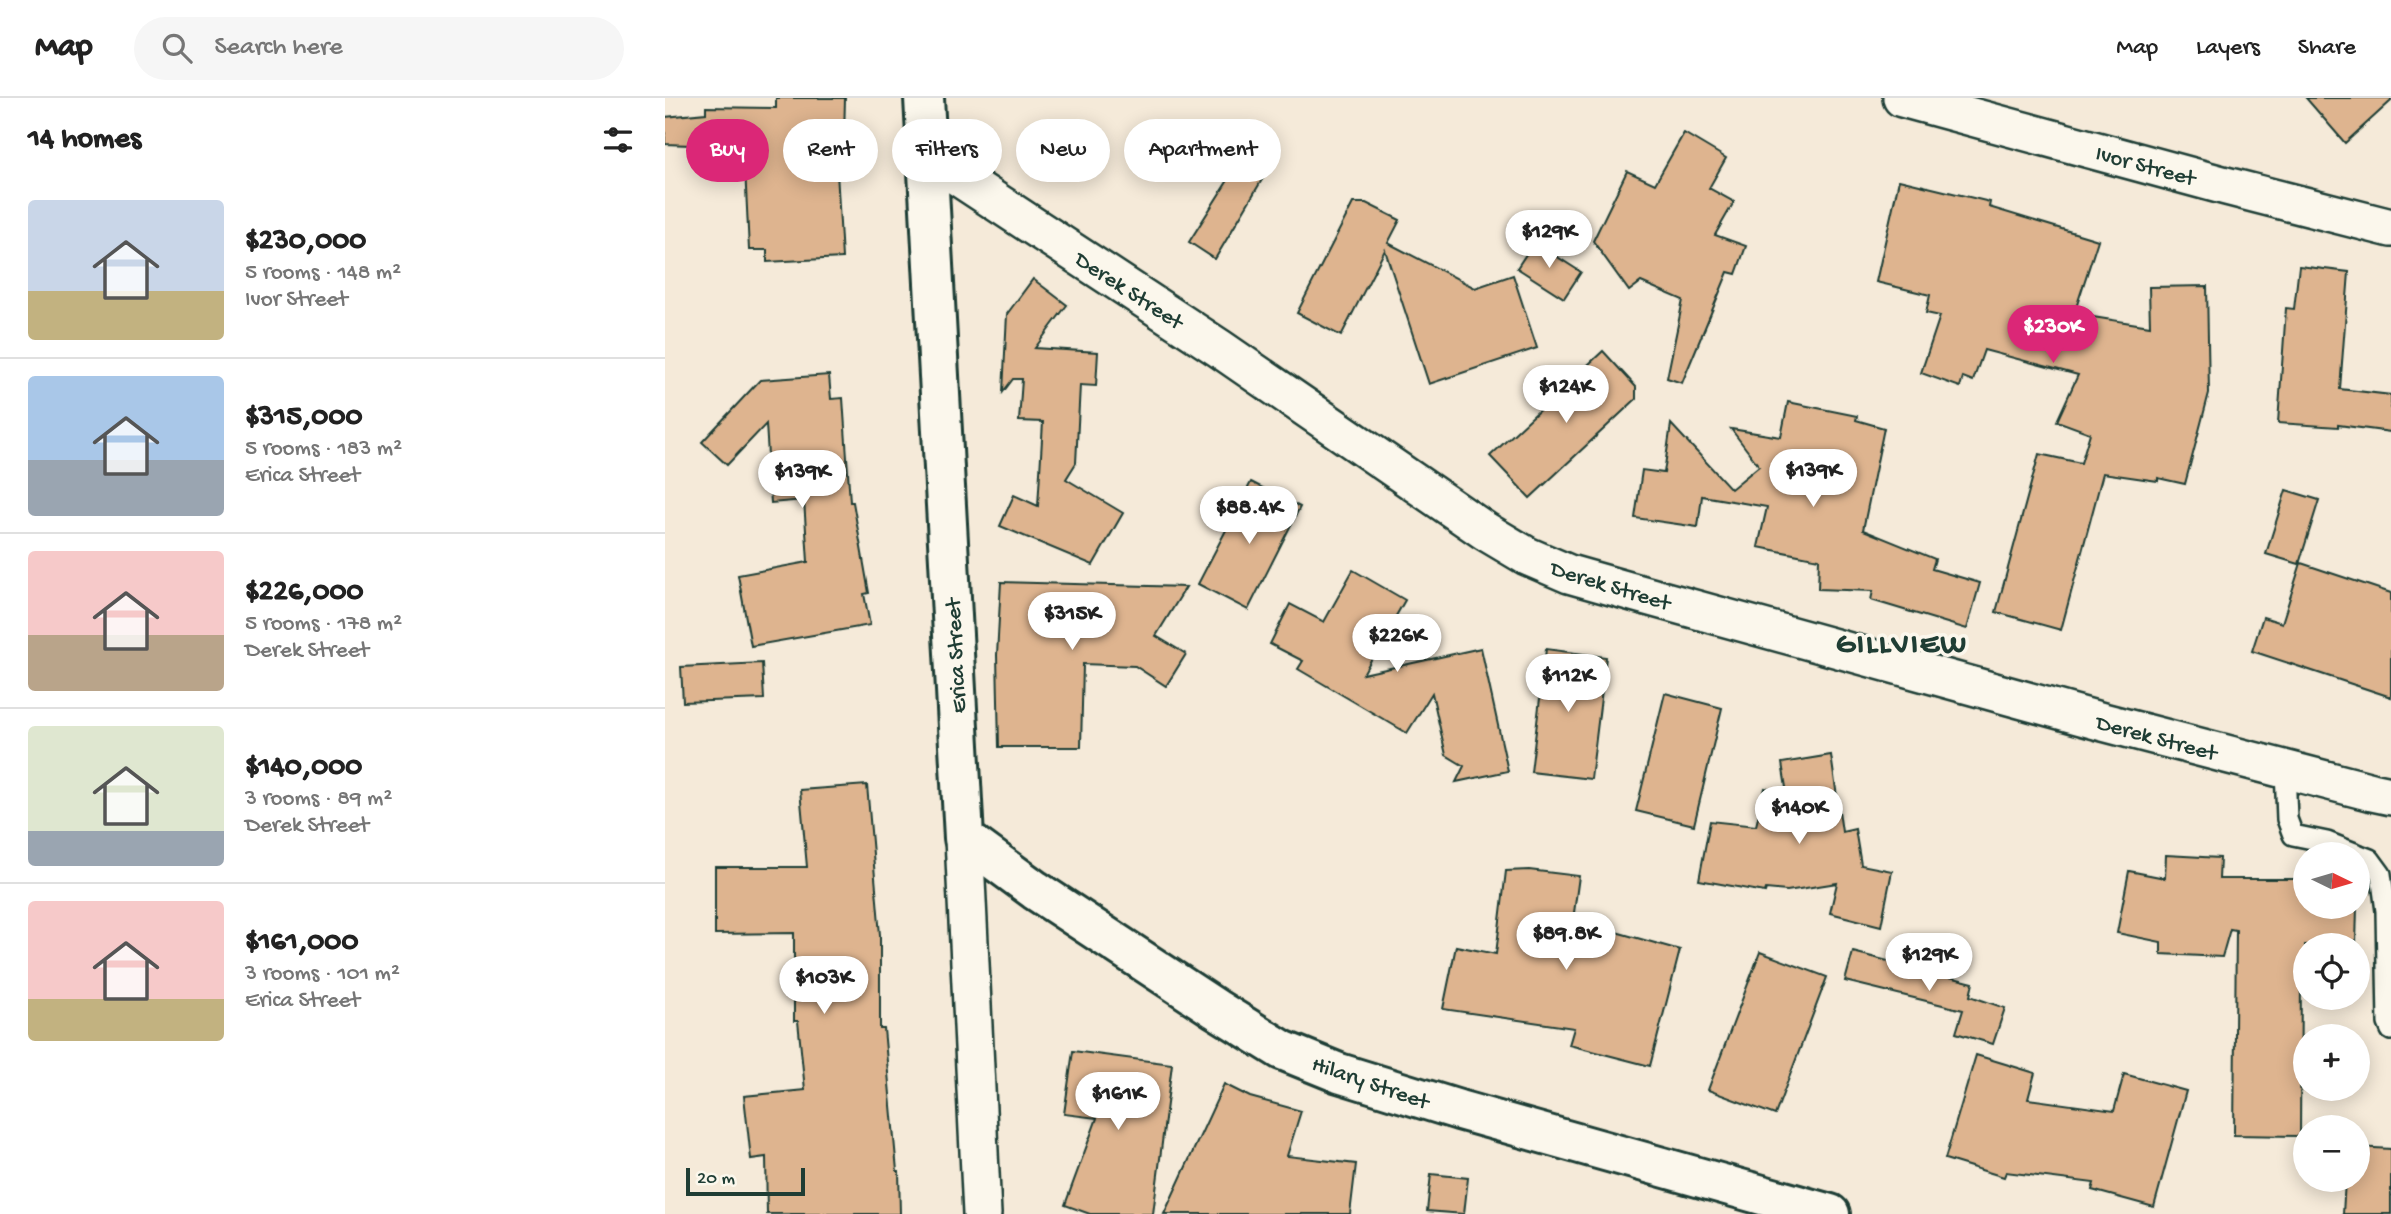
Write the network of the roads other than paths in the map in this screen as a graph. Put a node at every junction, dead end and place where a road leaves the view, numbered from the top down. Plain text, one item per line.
1 (923, 98) edge
2 (1902, 98) edge
3 (925, 119) edge
4 (929, 182) edge
5 (966, 182) edge
6 (2391, 228) edge
7 (2285, 770) junction
8 (2391, 796) edge
9 (964, 838) junction
10 (2326, 842) edge
11 (2370, 859) edge
12 (2391, 1030) edge
13 (982, 1214) edge
14 (1830, 1214) edge

1 - 3 street, Erica Street
2 - 6 street, Ivor Street
4 - 9 street, Erica Street
5 - 7 street, Derek Street
7 - 8 street, Derek Street
7 - 10 lane
9 - 13 street, Erica Street
9 - 14 street, Hilary Street
11 - 12 lane

